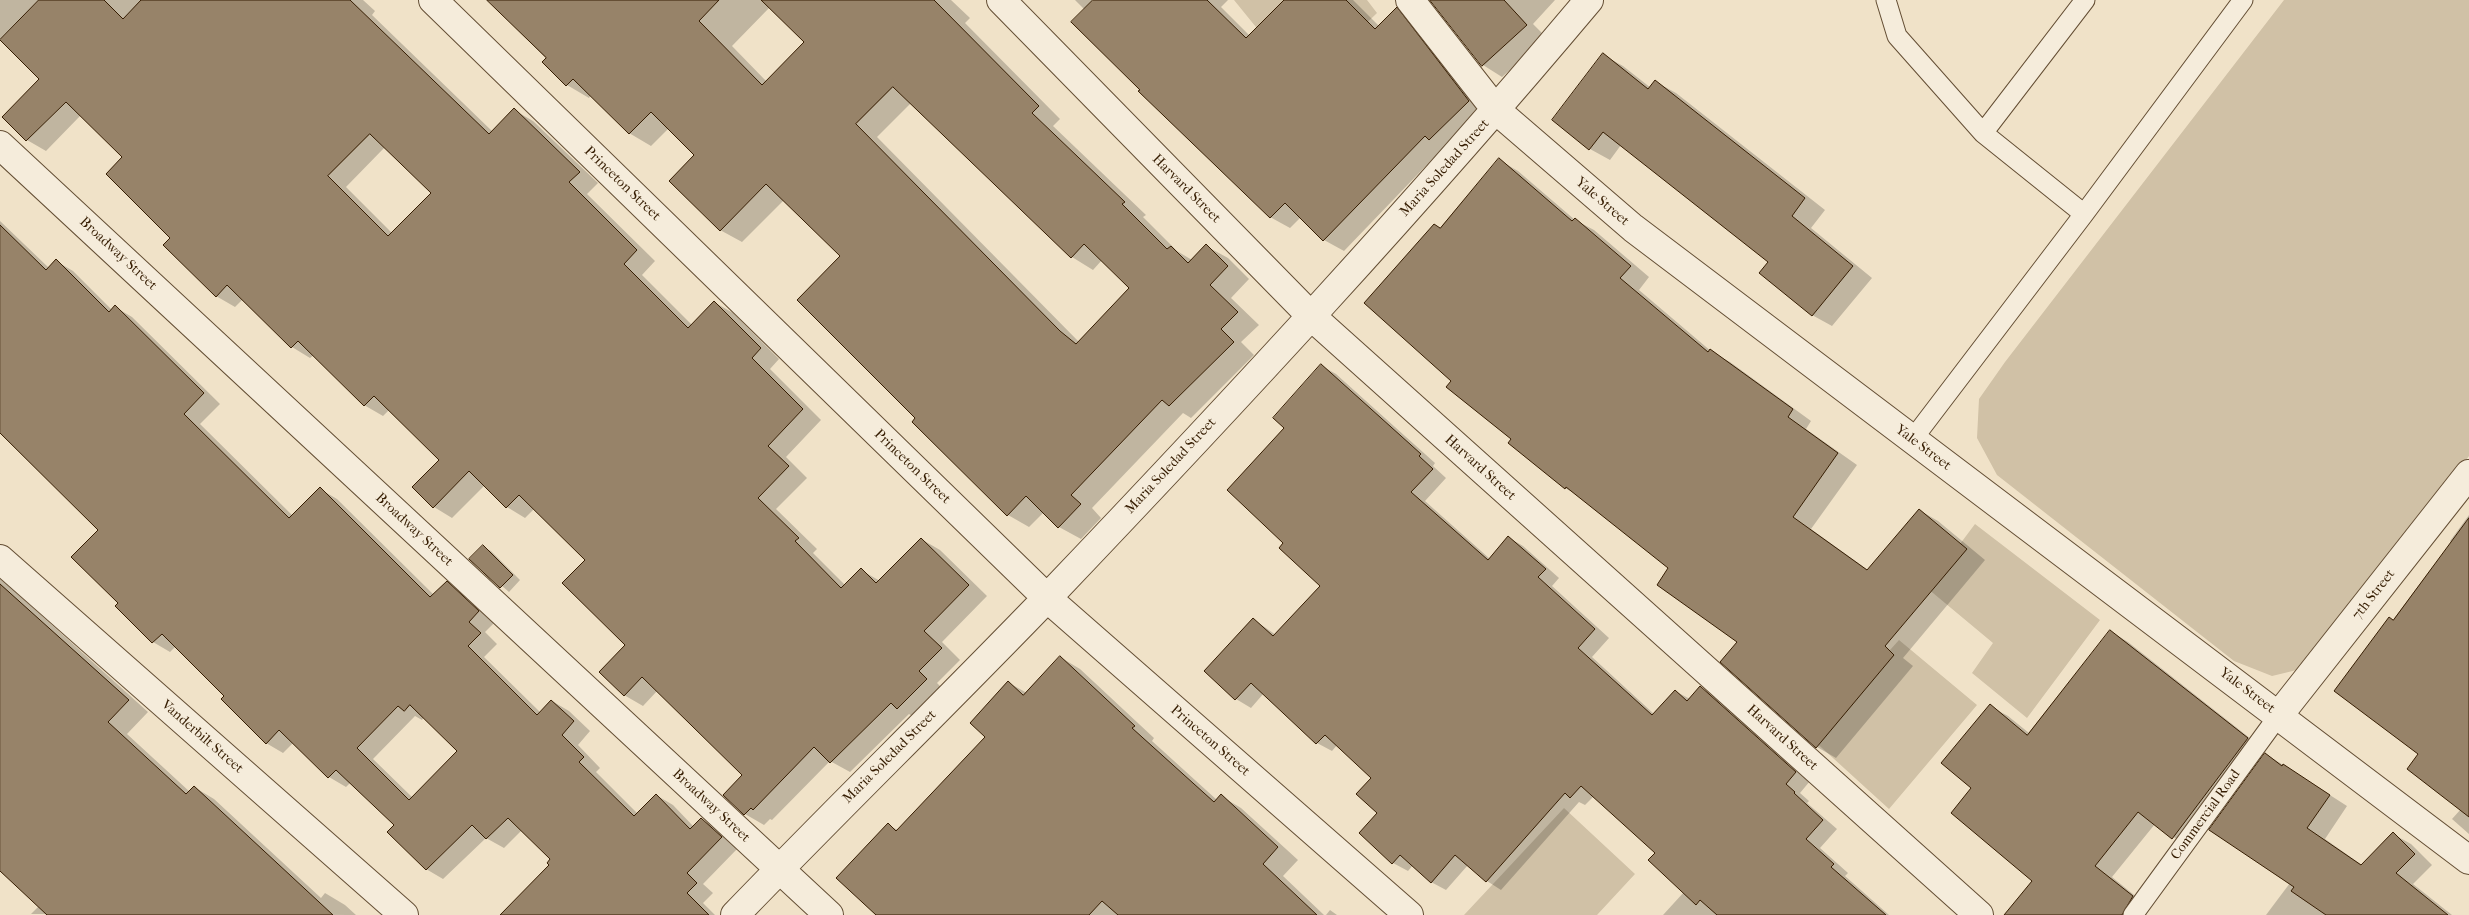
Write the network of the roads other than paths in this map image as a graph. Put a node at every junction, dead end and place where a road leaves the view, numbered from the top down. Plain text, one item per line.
1 (433, 0) edge
2 (1001, 0) edge
3 (1410, 0) edge
4 (1589, 0) edge
5 (1886, 0) edge
6 (2085, 0) edge
7 (2243, 0) edge
8 (1496, 110) junction
9 (1983, 133) junction
10 (0, 145) edge
11 (2084, 214) junction
12 (1311, 316) junction
13 (1912, 440) junction
14 (2469, 474) edge
15 (0, 559) edge
16 (1047, 598) junction
17 (2279, 715) junction
18 (2469, 860) edge
19 (779, 869) junction
20 (404, 915) edge
21 (735, 915) edge
22 (829, 915) edge
23 (1409, 915) edge
24 (1979, 915) edge
25 (2133, 915) edge

1 - 16 street, Princeton Street
2 - 12 street, Harvard Street
3 - 8 street, Yale Street
4 - 8 street, Maria Soledad Street
5 - 9 lane
6 - 9 lane
7 - 11 lane
8 - 12 street, Maria Soledad Street
8 - 13 street, Yale Street
9 - 11 lane
10 - 19 street, Broadway Street
11 - 13 lane
12 - 16 street, Maria Soledad Street
12 - 24 street, Harvard Street
13 - 17 street, Yale Street
14 - 17 street, 7th Street
15 - 20 street, Vanderbilt Street
16 - 19 street, Maria Soledad Street
16 - 23 street, Princeton Street
17 - 18 street, Yale Street
17 - 25 lane, Commercial Road
19 - 21 street, Maria Soledad Street
19 - 22 street, Broadway Street

